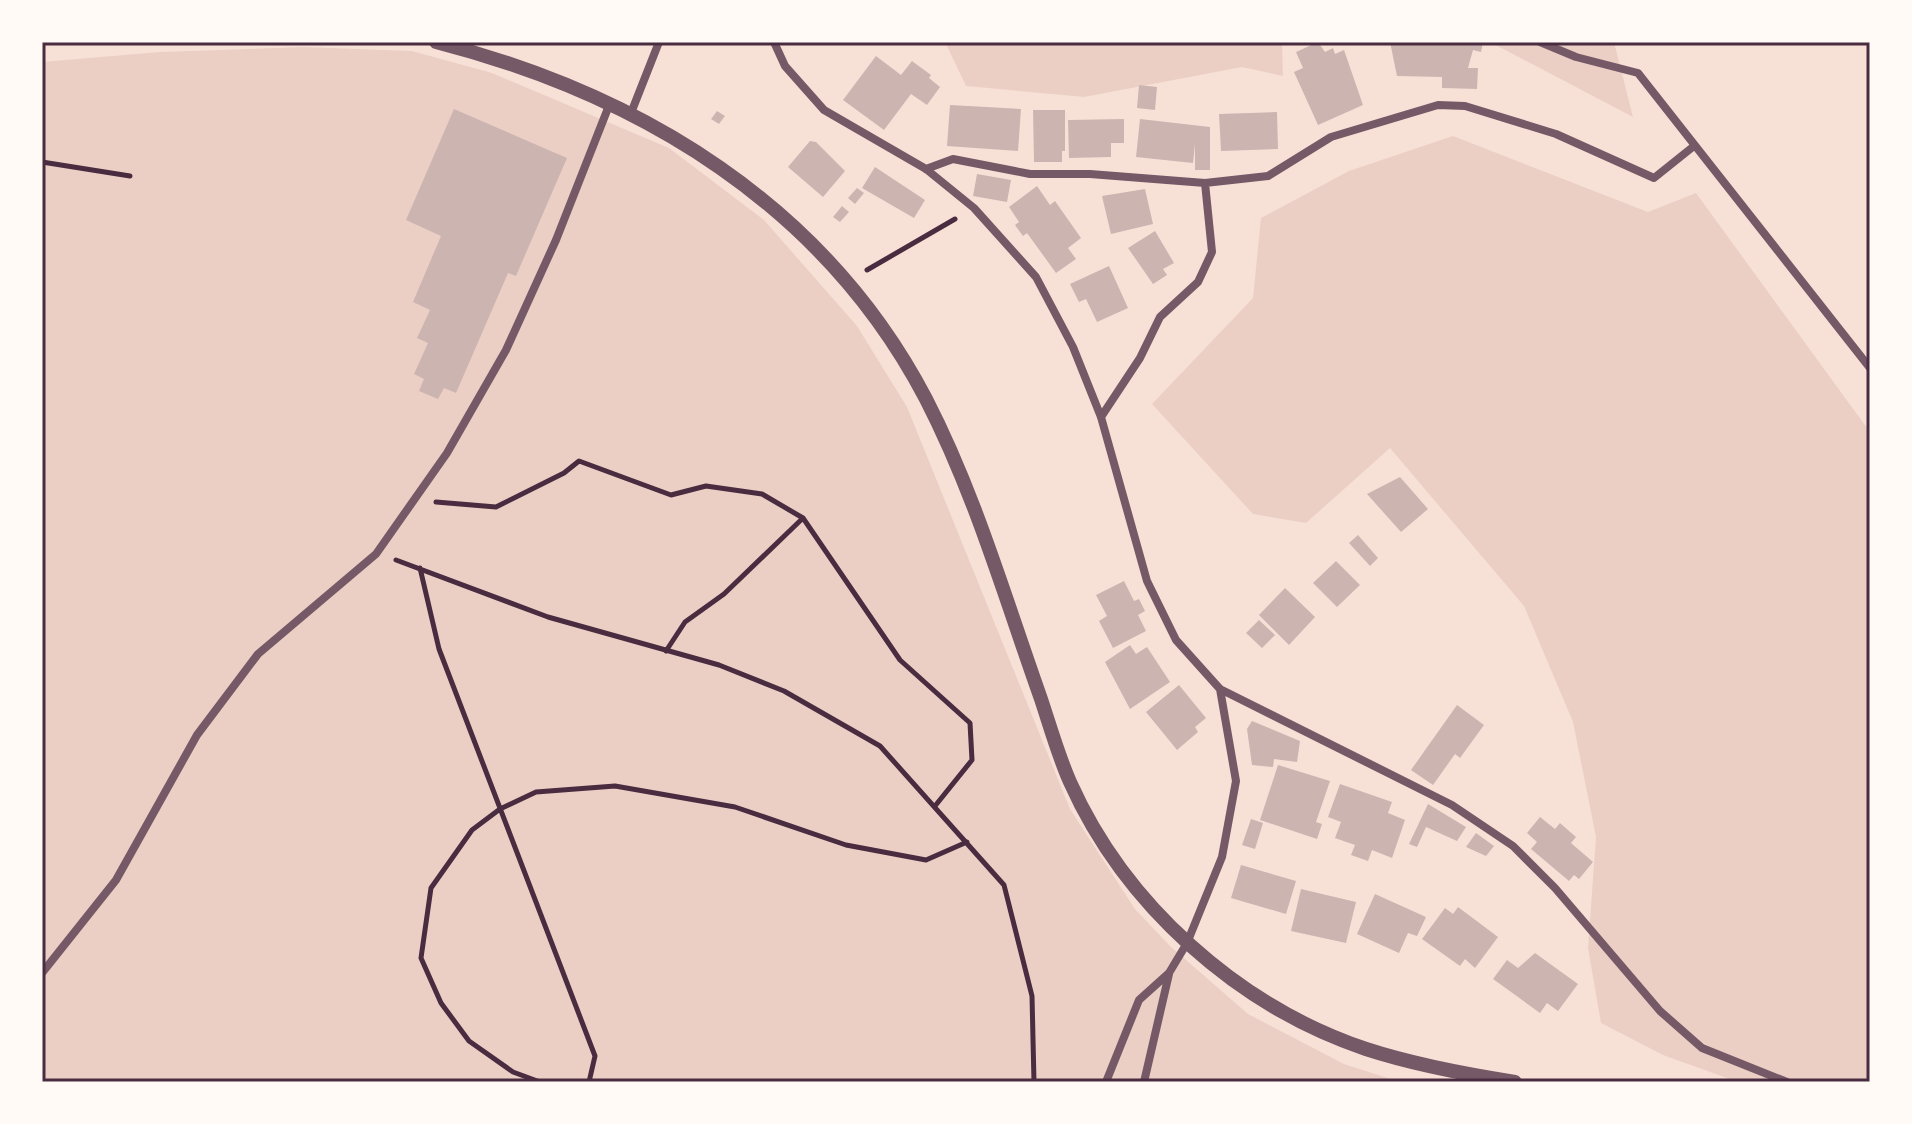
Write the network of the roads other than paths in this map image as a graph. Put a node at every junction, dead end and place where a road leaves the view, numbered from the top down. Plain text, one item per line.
1 (436, 42) edge
2 (659, 42) edge
3 (774, 42) edge
4 (1540, 42) edge
5 (610, 102) junction
6 (631, 113) junction
7 (1694, 146) junction
8 (926, 169) junction
9 (1205, 183) junction
10 (1870, 368) edge
11 (1101, 417) junction
12 (1220, 689) junction
13 (1187, 943) junction
14 (42, 973) edge
15 (1169, 973) junction
16 (1106, 1082) edge
17 (1144, 1082) edge
18 (1515, 1082) edge
19 (1787, 1082) edge

1 - 5 street
2 - 6 street
3 - 8 street
4 - 7 street
5 - 6 street
5 - 14 street
6 - 13 street
7 - 9 street
7 - 10 street
8 - 9 street
8 - 11 street
9 - 11 street
11 - 12 street
12 - 13 street
12 - 19 street
13 - 15 street
13 - 18 street
15 - 16 street
15 - 17 street

